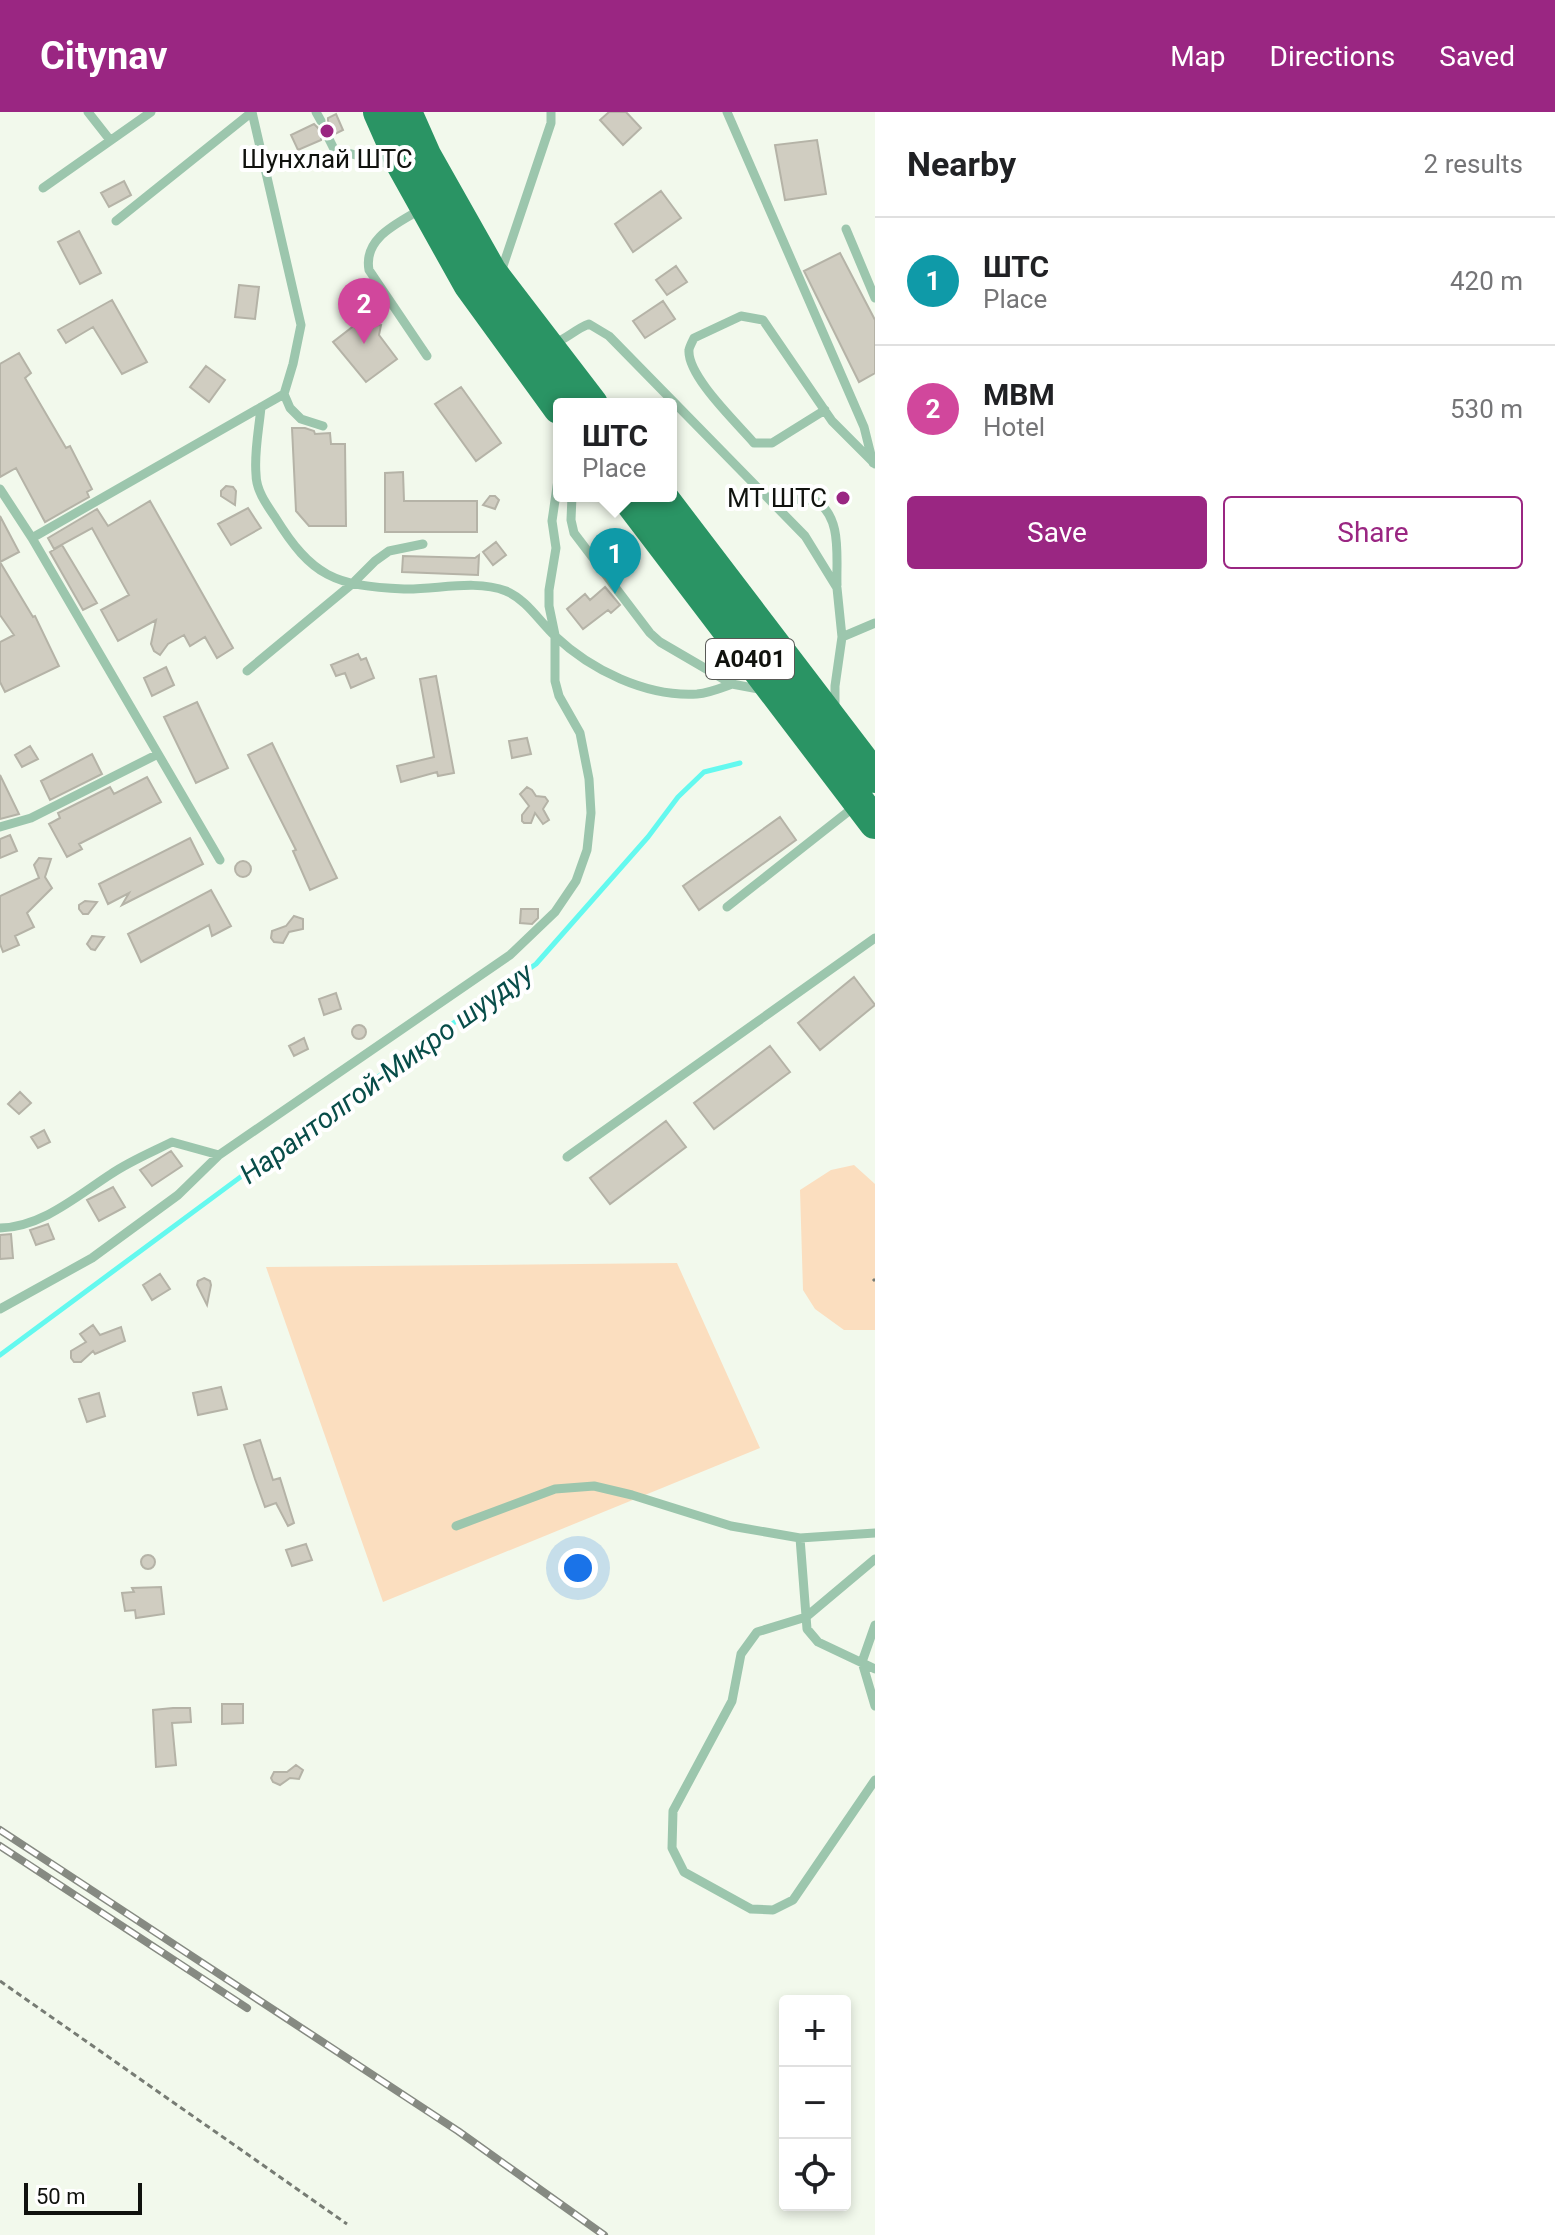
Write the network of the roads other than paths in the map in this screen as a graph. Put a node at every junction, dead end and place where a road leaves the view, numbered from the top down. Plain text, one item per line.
1 (88, 112) edge
2 (151, 112) edge
3 (379, 112) edge
4 (406, 112) edge
5 (551, 112) edge
6 (559, 112) edge
7 (727, 112) edge
8 (551, 123) junction
9 (328, 137) dead end
10 (110, 140) junction
11 (405, 169) junction
12 (43, 188) dead end
13 (426, 206) junction
14 (116, 221) dead end
15 (846, 229) dead end
16 (498, 281) junction
17 (875, 298) edge
18 (547, 346) junction
19 (427, 356) dead end
20 (284, 394) junction
21 (587, 398) edge
22 (670, 398) edge
23 (553, 400) edge
24 (677, 405) edge
25 (261, 407) junction
26 (825, 410) junction
27 (323, 426) dead end
28 (874, 465) edge
29 (0, 489) edge
30 (769, 499) junction
31 (555, 502) edge
32 (572, 502) edge
33 (631, 502) edge
34 (665, 502) edge
35 (32, 538) junction
36 (423, 544) dead end
37 (352, 584) junction
38 (837, 588) junction
39 (875, 623) edge
40 (555, 635) junction
41 (842, 637) junction
42 (247, 671) dead end
43 (732, 684) junction
44 (776, 693) junction
45 (822, 722) junction
46 (158, 754) junction
47 (870, 801) edge
48 (0, 827) edge
49 (220, 860) dead end
50 (727, 907) dead end
51 (875, 938) edge
52 (219, 1155) junction
53 (567, 1157) dead end
54 (0, 1228) edge
55 (0, 1309) edge
56 (456, 1526) dead end
57 (875, 1533) edge
58 (800, 1538) junction
59 (875, 1559) edge
60 (806, 1617) junction
61 (875, 1625) edge
62 (862, 1662) junction
63 (875, 1669) edge
64 (875, 1706) edge
65 (875, 1780) edge

1 - 10 lane
2 - 10 lane
3 - 11 highway
4 - 16 highway
5 - 8 lane
6 - 8 lane
7 - 28 lane
8 - 16 lane
9 - 11 lane
10 - 12 lane
11 - 13 highway
13 - 19 lane
13 - 23 highway
14 - 20 lane
15 - 17 lane
16 - 18 highway
18 - 21 highway
18 - 22 lane
20 - 25 lane
20 - 27 lane
24 - 30 lane
25 - 35 lane
25 - 37 lane
26 - 26 lane
26 - 28 lane
29 - 35 lane
30 - 38 lane
30 - 38 lane
31 - 40 lane
32 - 43 lane
33 - 44 highway, A0401
34 - 45 highway, A0401
35 - 46 lane
36 - 37 lane
37 - 40 lane
37 - 42 lane
38 - 41 lane
39 - 41 lane
40 - 43 lane
40 - 52 lane
41 - 45 lane
43 - 44 lane
44 - 45 highway, A0401
45 - 47 highway, A0401
46 - 48 lane
46 - 49 lane
47 - 50 lane
51 - 53 lane
52 - 54 lane
52 - 55 lane
56 - 58 lane
57 - 58 lane
58 - 60 lane
59 - 60 lane
60 - 62 lane
60 - 65 lane
61 - 62 lane
62 - 63 lane
62 - 64 lane

